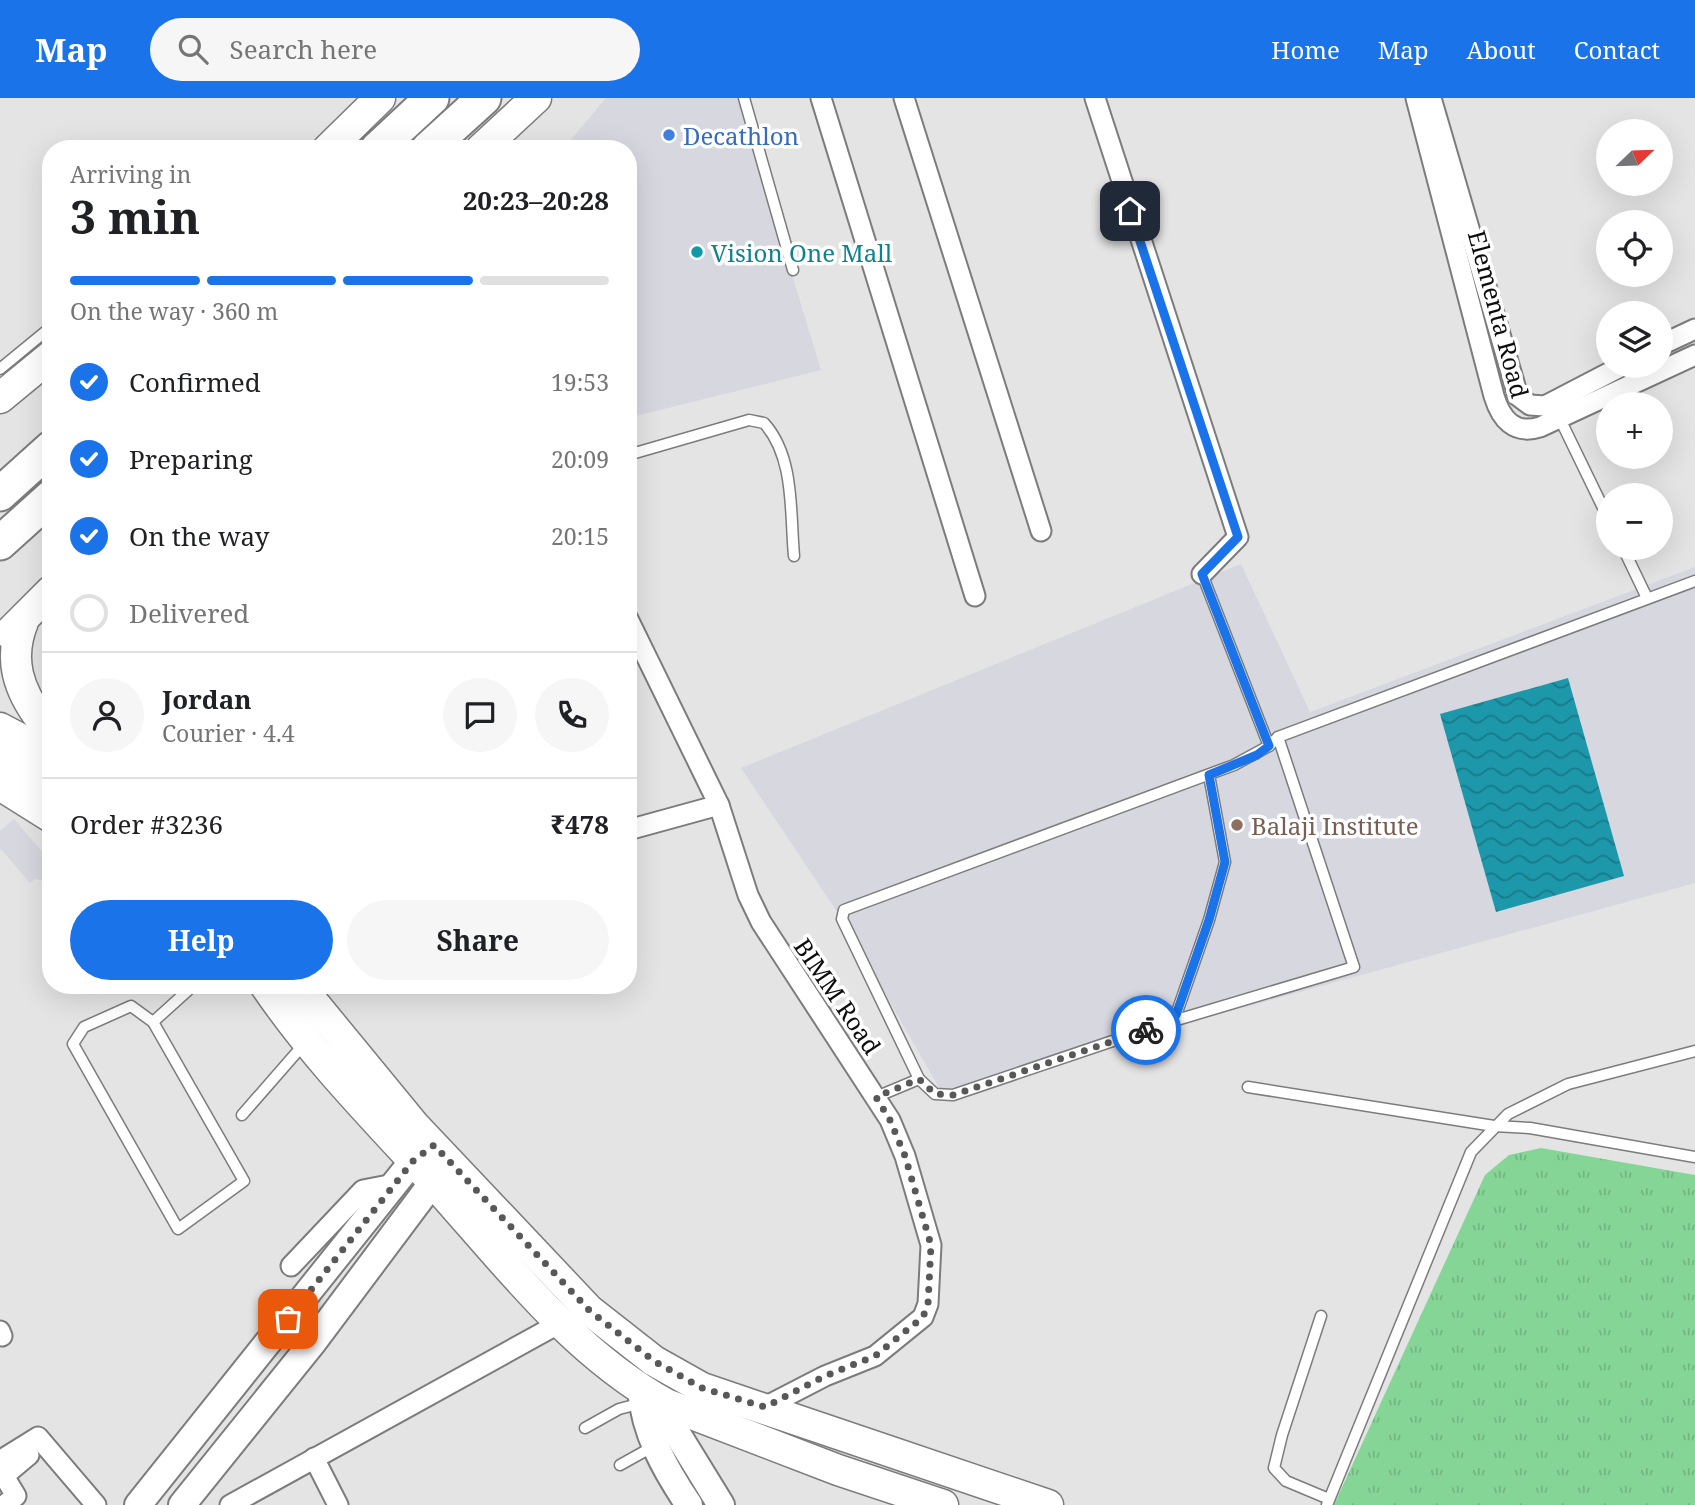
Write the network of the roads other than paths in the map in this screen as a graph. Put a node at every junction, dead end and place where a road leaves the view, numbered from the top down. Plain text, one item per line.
1 (380, 98) edge
2 (432, 98) edge
3 (484, 98) edge
4 (536, 98) edge
5 (744, 98) edge
6 (821, 98) edge
7 (904, 98) edge
8 (1095, 98) edge
9 (1416, 98) edge
10 (1431, 98) edge
11 (337, 140) edge
12 (387, 140) edge
13 (438, 140) edge
14 (491, 140) edge
15 (793, 270) dead end
16 (1695, 328) edge
17 (42, 334) edge
18 (1673, 339) edge
19 (1695, 355) edge
20 (42, 363) edge
21 (0, 369) edge
22 (1604, 378) edge
23 (0, 398) edge
24 (1556, 411) junction
25 (637, 451) edge
26 (42, 456) edge
27 (1596, 493) edge
28 (0, 494) edge
29 (42, 505) edge
30 (1041, 531) dead end
31 (0, 543) edge
32 (794, 556) dead end
33 (1629, 560) edge
34 (1202, 574) joint
35 (1695, 581) edge
36 (975, 596) dead end
37 (1647, 598) junction
38 (42, 600) edge
39 (12, 631) edge
40 (637, 637) edge
41 (0, 699) edge
42 (42, 719) edge
43 (42, 722) edge
44 (0, 728) edge
45 (1278, 737) junction
46 (1269, 746) junction
47 (42, 750) edge
48 (0, 756) edge
49 (1209, 775) junction
50 (42, 781) edge
51 (0, 785) edge
52 (719, 805) junction
53 (42, 811) edge
54 (637, 828) edge
55 (184, 994) edge
56 (276, 994) edge
57 (294, 1000) edge
58 (153, 1023) junction
59 (1160, 1025) junction
60 (1695, 1051) edge
61 (919, 1079) junction
62 (1248, 1087) dead end
63 (876, 1097) junction
64 (242, 1115) dead end
65 (1494, 1126) junction
66 (1695, 1157) edge
67 (434, 1164) junction
68 (394, 1184) junction
69 (291, 1266) dead end
70 (1321, 1316) dead end
71 (560, 1322) junction
72 (650, 1399) junction
73 (765, 1407) junction
74 (585, 1428) dead end
75 (654, 1446) junction
76 (29, 1455) dead end
77 (314, 1458) junction
78 (1, 1460) edge
79 (620, 1465) dead end
80 (1328, 1502) edge
81 (4, 1505) edge
82 (96, 1505) edge
83 (138, 1505) edge
84 (182, 1505) edge
85 (230, 1505) edge
86 (338, 1505) edge
87 (689, 1505) edge
88 (720, 1505) edge
89 (943, 1505) edge
90 (1048, 1505) edge

1 - 11 main road
2 - 12 highway
3 - 13 highway
4 - 14 main road
5 - 15 lane
6 - 36 street
7 - 30 street
8 - 34 street
9 - 24 street, Elementa Road
10 - 24 street, Elementa Road
16 - 18 street
17 - 21 lane
19 - 24 street, Elementa Road
20 - 23 main road
22 - 24 street, Elementa Road
24 - 27 lane
25 - 32 lane
26 - 28 highway
29 - 31 highway
33 - 37 lane
34 - 46 lane
35 - 37 lane
37 - 45 lane
38 - 39 main road
39 - 42 main road
40 - 52 street, BIMM Road
41 - 43 main road
44 - 47 main road
45 - 46 lane
45 - 59 lane
46 - 49 lane
48 - 50 main road
49 - 59 lane
49 - 61 lane
51 - 53 main road
52 - 54 street
52 - 63 street, BIMM Road
55 - 58 lane
56 - 57 main road
57 - 64 lane
57 - 67 main road
57 - 67 main road
58 - 58 lane
59 - 61 lane
60 - 65 lane
61 - 63 lane
62 - 65 lane
63 - 73 street, BIMM Road
65 - 66 lane
65 - 80 lane
67 - 68 street
67 - 71 main road
67 - 73 main road
67 - 84 street
68 - 69 street
68 - 83 street
70 - 80 lane
71 - 72 main road
71 - 77 street
72 - 74 lane
72 - 75 street
72 - 88 street
72 - 89 main road
73 - 90 main road
75 - 79 lane
75 - 87 street
76 - 81 street
77 - 85 street
77 - 86 street
78 - 82 street

